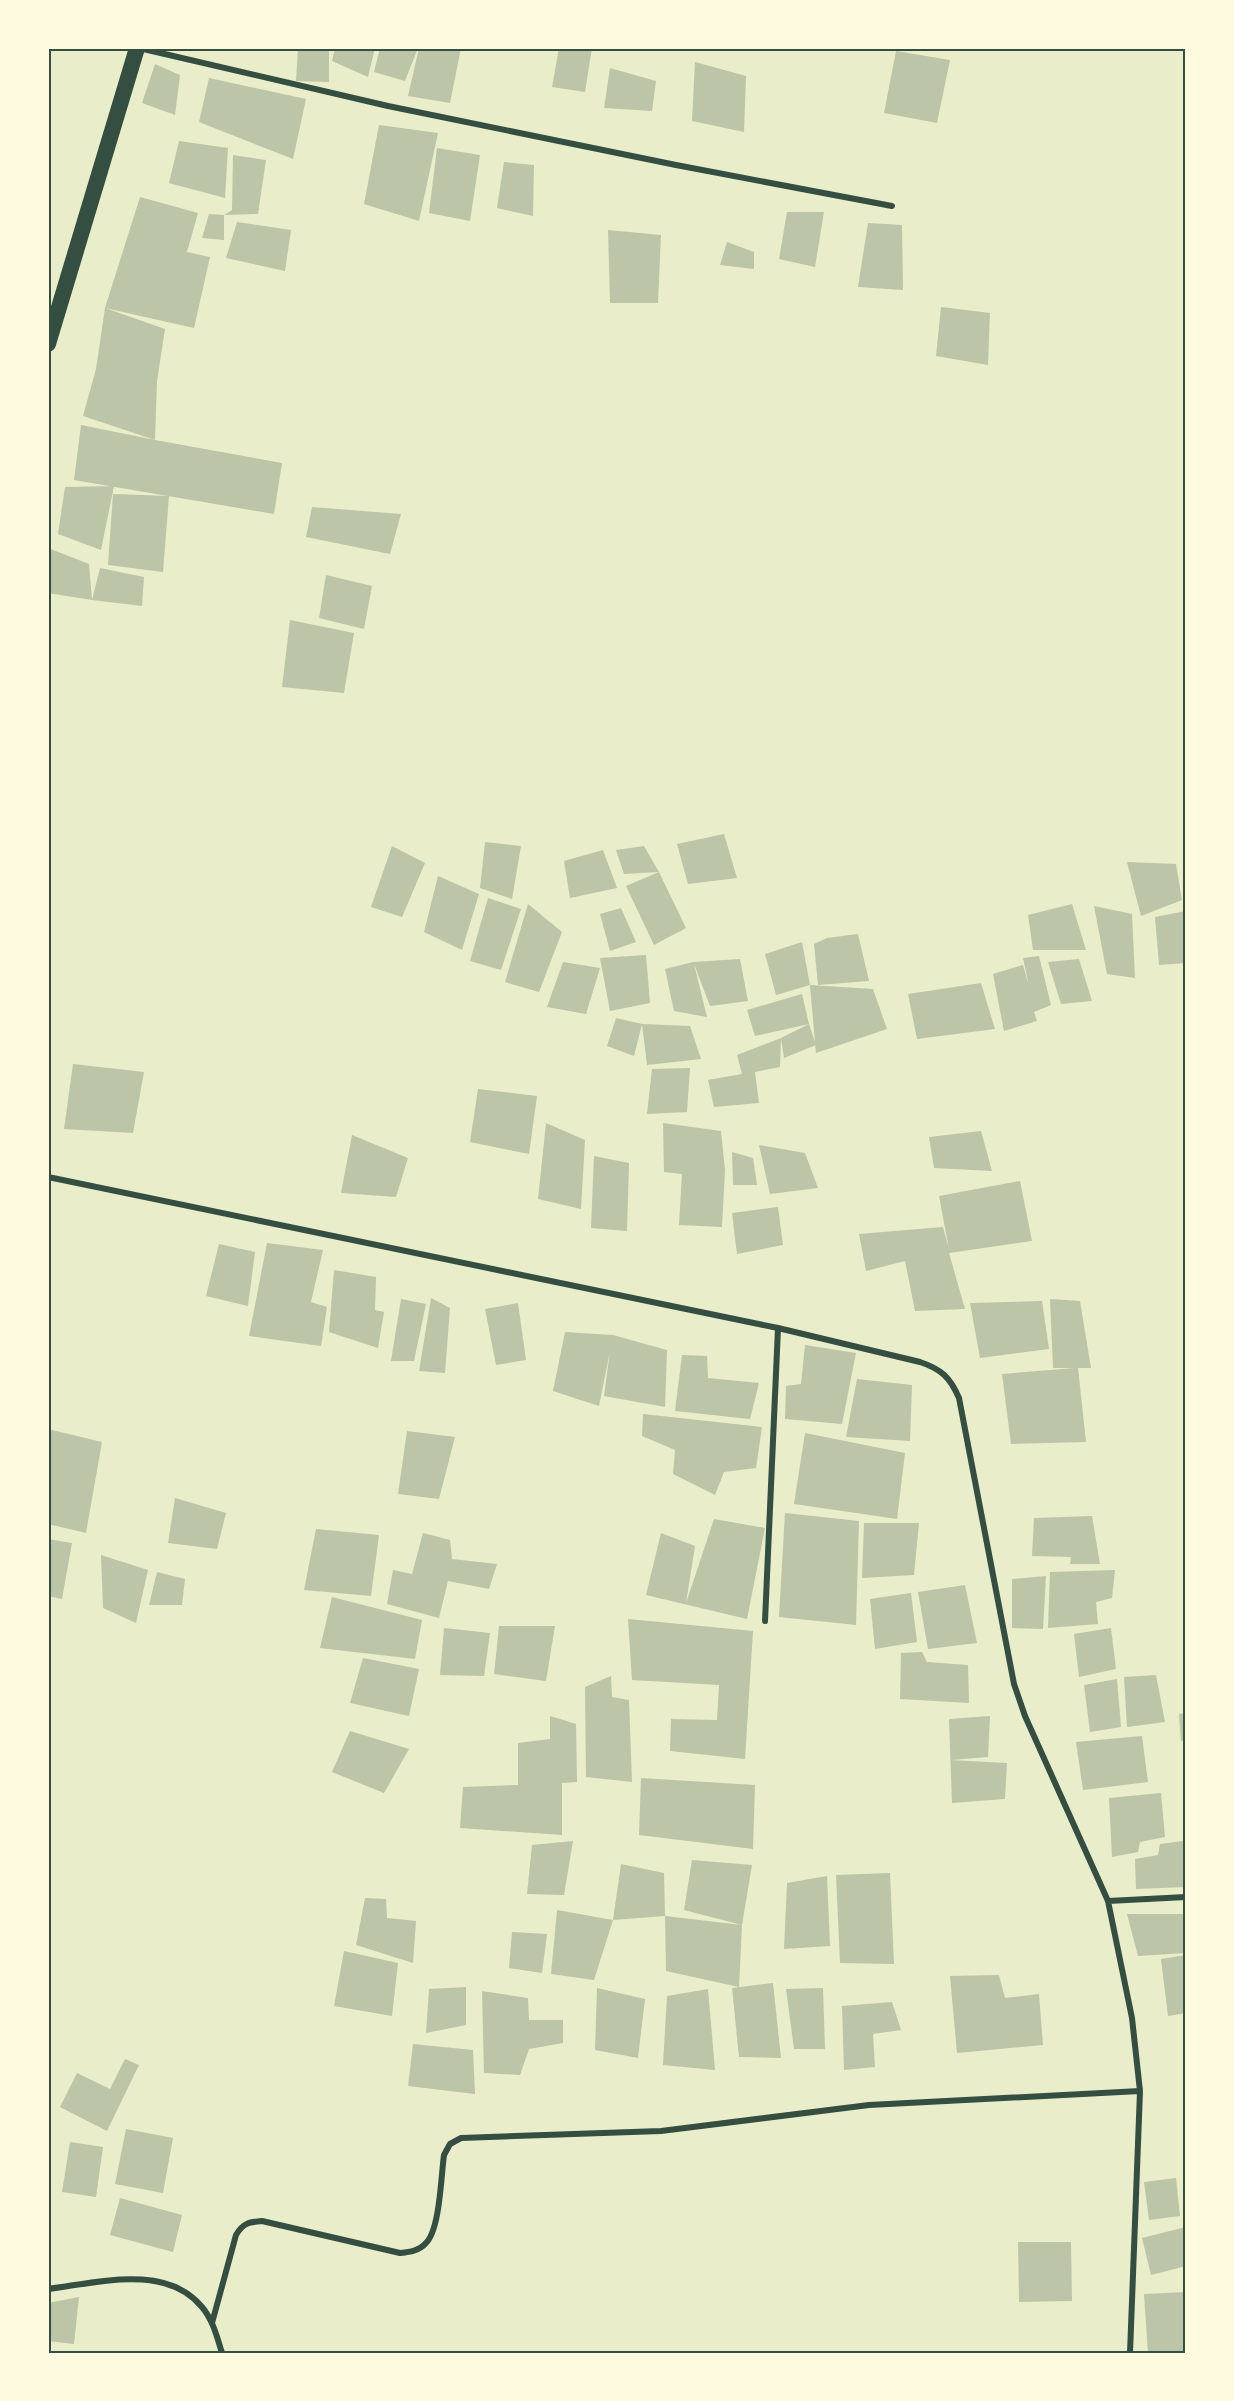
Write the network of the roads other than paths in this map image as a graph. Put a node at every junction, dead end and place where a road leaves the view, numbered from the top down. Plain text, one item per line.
1 (138, 48) edge
2 (892, 206) dead end
3 (48, 344) edge
4 (48, 1177) edge
5 (778, 1328) junction
6 (765, 1621) dead end
7 (1186, 1897) edge
8 (1108, 1901) junction
9 (1140, 2091) junction
10 (48, 2289) edge
11 (212, 2323) junction
12 (222, 2353) edge
13 (1130, 2353) edge

1 - 2 street
1 - 3 highway
4 - 5 street
5 - 6 street
5 - 8 street
7 - 8 street
8 - 9 street
9 - 11 street
9 - 13 street
10 - 11 street
11 - 12 street

